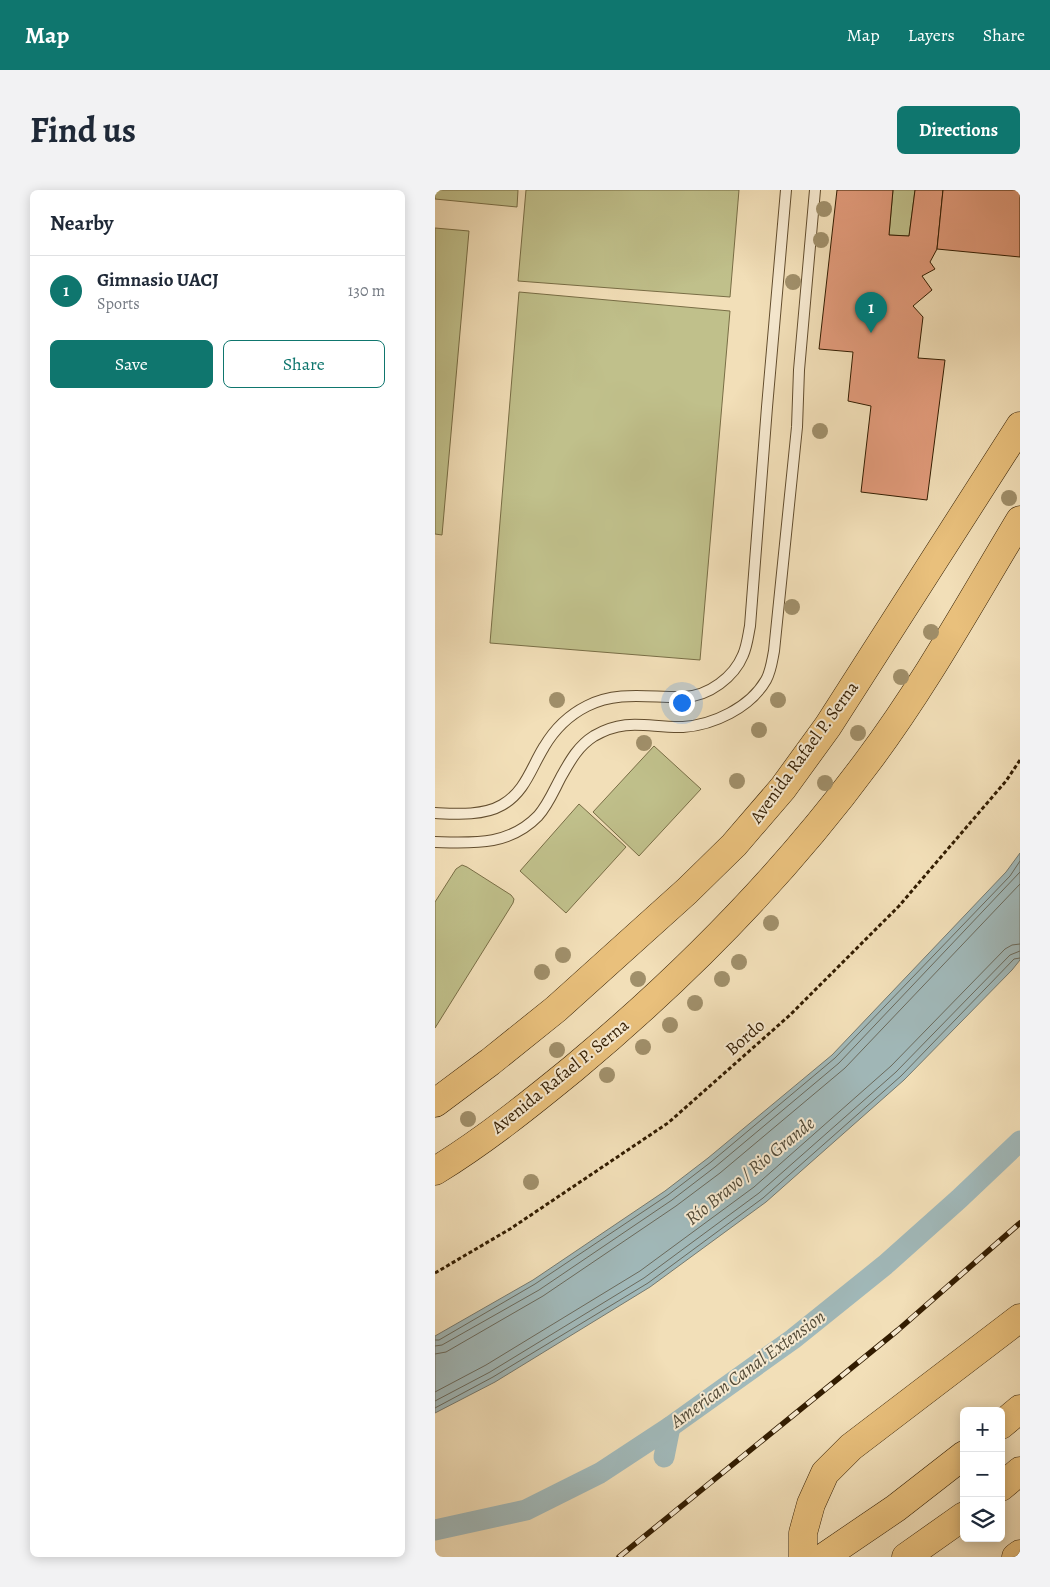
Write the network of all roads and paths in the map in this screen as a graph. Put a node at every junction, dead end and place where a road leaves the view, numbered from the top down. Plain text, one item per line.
1 (786, 190) edge
2 (815, 190) edge
3 (1020, 426) edge
4 (1020, 520) edge
5 (1020, 760) edge
6 (435, 813) edge
7 (435, 842) edge
8 (435, 1102) edge
9 (435, 1171) edge
10 (435, 1273) edge
11 (1020, 1318) edge
12 (1020, 1409) edge
13 (1005, 1422) edge
14 (960, 1458) edge
15 (1020, 1472) edge
16 (1005, 1484) edge
17 (960, 1519) edge
18 (913, 1552) edge
19 (1020, 1554) edge
20 (803, 1557) edge
21 (824, 1557) edge
22 (1016, 1557) edge

1 - 6 lane
2 - 7 lane
3 - 8 highway, Avenida Rafael P. Serna
4 - 9 highway, Avenida Rafael P. Serna
5 - 10 path, Bordo
11 - 20 highway
12 - 13 highway
14 - 21 highway
15 - 16 highway
17 - 18 highway
19 - 22 highway

